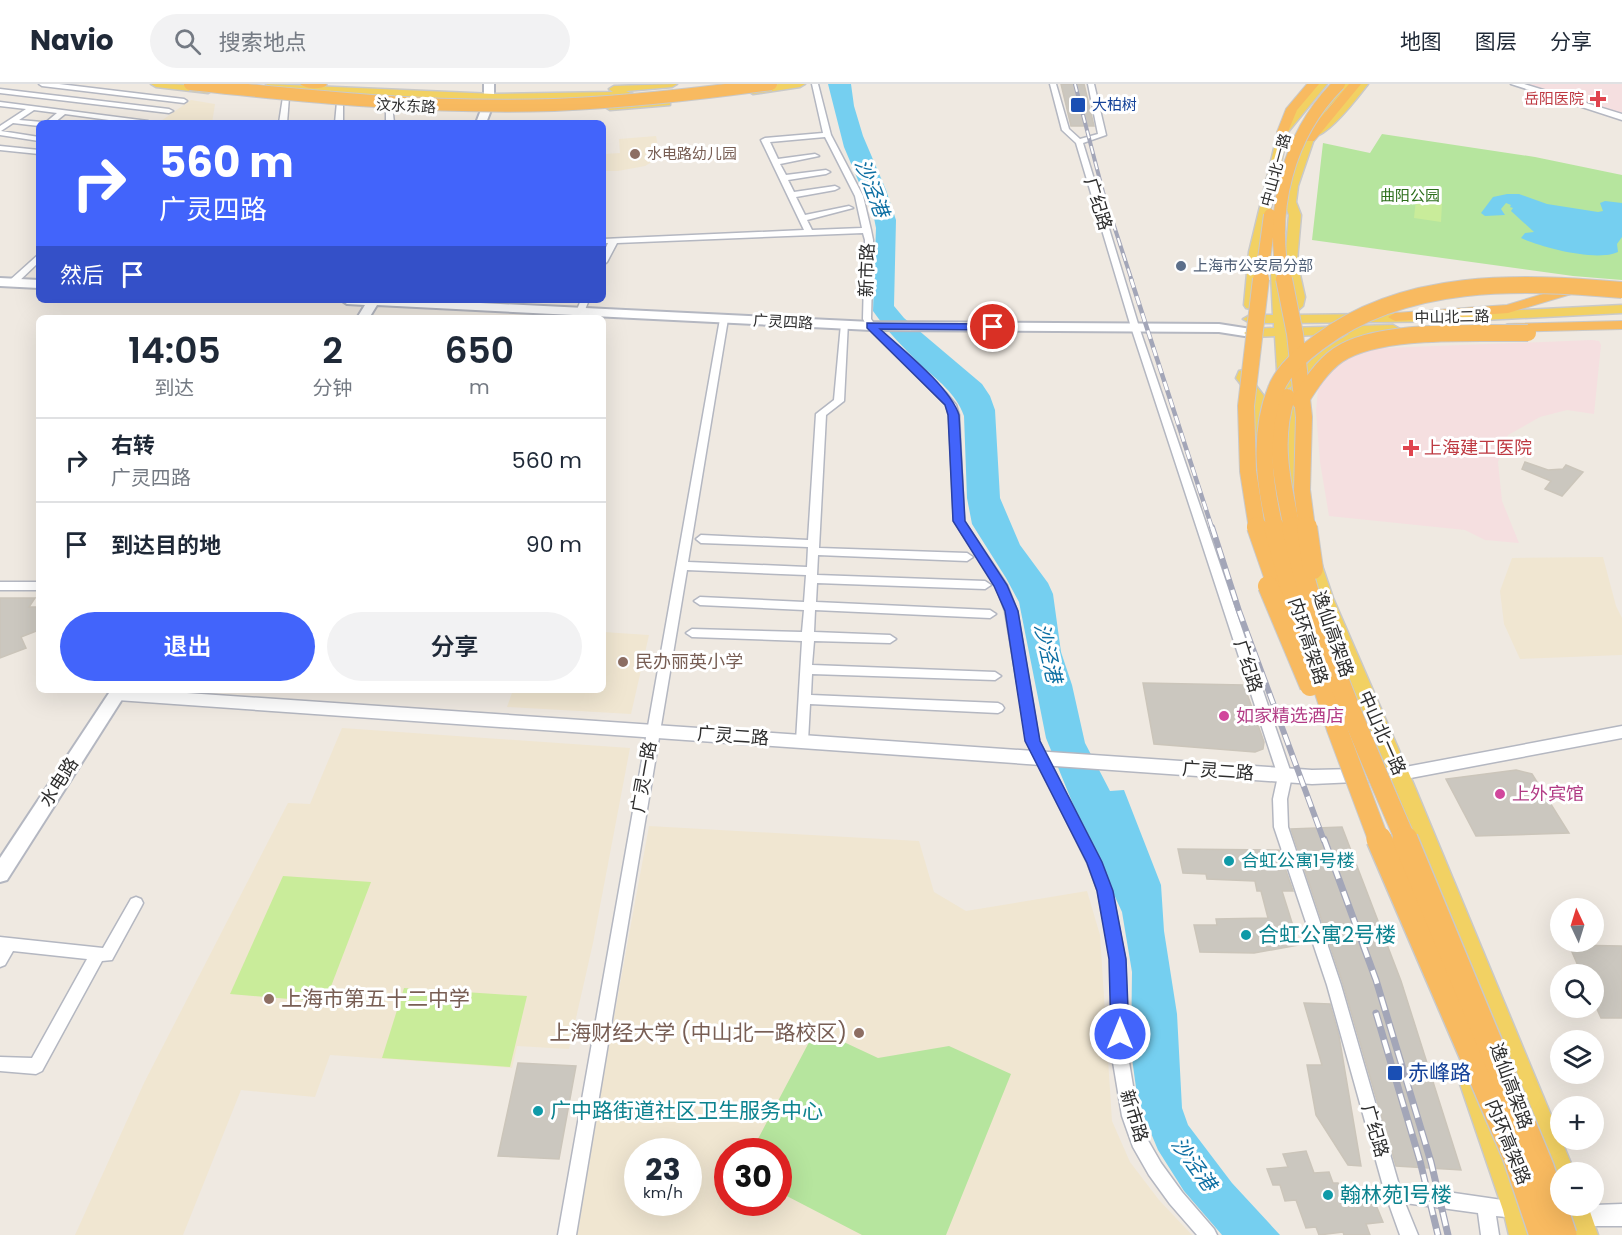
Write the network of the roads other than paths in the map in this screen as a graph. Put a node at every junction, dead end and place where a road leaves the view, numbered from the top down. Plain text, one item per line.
1 (42, 84) edge
2 (156, 84) edge
3 (190, 84) edge
4 (209, 84) edge
5 (216, 84) edge
6 (271, 84) edge
7 (306, 84) edge
8 (361, 84) edge
9 (672, 84) edge
10 (706, 84) edge
11 (725, 84) edge
12 (756, 84) edge
13 (771, 84) edge
14 (800, 84) edge
15 (815, 84) edge
16 (1053, 84) edge
17 (1091, 84) edge
18 (1306, 84) edge
19 (1313, 84) edge
20 (1322, 84) edge
21 (1328, 84) edge
22 (1363, 84) edge
23 (1515, 84) edge
24 (68, 85) edge
25 (318, 85) edge
26 (1347, 85) edge
27 (1, 87) edge
28 (646, 93) junction
29 (129, 94) junction
30 (246, 94) junction
31 (385, 94) junction
32 (676, 95) junction
33 (51, 96) junction
34 (286, 98) junction
35 (488, 98) edge
36 (184, 100) dead end
37 (340, 102) junction
38 (0, 104) edge
39 (113, 104) junction
40 (654, 104) junction
41 (390, 105) junction
42 (32, 108) junction
43 (169, 111) dead end
44 (64, 112) junction
45 (95, 116) junction
46 (1622, 117) edge
47 (0, 120) edge
48 (53, 120) edge
49 (114, 120) edge
50 (283, 120) edge
51 (339, 120) edge
52 (390, 120) edge
53 (482, 120) edge
54 (12, 121) junction
55 (36, 124) edge
56 (0, 129) edge
57 (36, 132) edge
58 (1283, 133) junction
59 (0, 134) edge
60 (827, 135) junction
61 (29, 137) junction
62 (36, 138) edge
63 (1310, 138) junction
64 (1079, 142) junction
65 (0, 148) edge
66 (11, 149) junction
67 (36, 153) edge
68 (815, 156) dead end
69 (775, 162) junction
70 (826, 172) dead end
71 (783, 178) junction
72 (835, 188) dead end
73 (791, 195) junction
74 (849, 208) dead end
75 (802, 218) junction
76 (867, 230) junction
77 (1260, 232) junction
78 (809, 233) junction
79 (608, 242) edge
80 (36, 258) edge
81 (6, 282) edge
82 (36, 284) edge
83 (1622, 284) edge
84 (1622, 290) edge
85 (1622, 296) edge
86 (1266, 299) junction
87 (458, 303) edge
88 (583, 306) edge
89 (1622, 309) edge
90 (1395, 317) junction
91 (1622, 318) edge
92 (724, 319) junction
93 (1250, 323) junction
94 (1276, 323) junction
95 (845, 324) junction
96 (1622, 325) edge
97 (875, 326) junction
98 (1135, 327) junction
99 (1439, 327) junction
100 (1622, 329) edge
101 (1364, 330) junction
102 (1243, 378) junction
103 (1284, 469) junction
104 (701, 539) dead end
105 (813, 548) junction
106 (967, 557) dead end
107 (681, 566) junction
108 (812, 574) junction
109 (986, 585) dead end
110 (0, 586) edge
111 (36, 586) edge
112 (700, 601) dead end
113 (810, 607) junction
114 (990, 614) dead end
115 (692, 633) dead end
116 (808, 637) junction
117 (890, 639) dead end
118 (806, 669) junction
119 (995, 675) dead end
120 (118, 693) edge
121 (133, 693) edge
122 (805, 699) junction
123 (998, 708) dead end
124 (652, 730) junction
125 (1336, 732) junction
126 (1622, 732) edge
127 (802, 741) junction
128 (1047, 758) junction
129 (1400, 774) junction
130 (1285, 776) junction
131 (1349, 777) junction
132 (1367, 811) junction
133 (0, 874) edge
134 (136, 903) dead end
135 (5, 944) edge
136 (98, 954) junction
137 (0, 960) edge
138 (0, 1064) edge
139 (1550, 1165) edge
140 (1550, 1165) edge
141 (1550, 1165) edge
142 (1393, 1193) junction
143 (1486, 1206) junction
144 (1516, 1210) junction
145 (1622, 1215) edge
146 (1575, 1223) edge
147 (567, 1235) edge
148 (1208, 1235) edge
149 (1409, 1235) edge
150 (1490, 1235) edge
151 (1522, 1235) edge
152 (1542, 1235) edge

1 - 24 street
2 - 30 main road, 汶水东路
3 - 13 highway, bridge
4 - 30 main road
5 - 35 main road, 汶水东路
6 - 31 main road, 汶水东路
7 - 25 highway
8 - 31 main road
8 - 35 main road, 汶水东路
9 - 28 main road
9 - 35 main road, 汶水东路
10 - 25 highway
11 - 28 main road, 汶水东路
12 - 32 main road, 汶水东路
14 - 40 main road, 汶水东路
15 - 60 street, 新市路
16 - 64 street, 广纪路
17 - 64 street
18 - 58 main road
19 - 58 highway
20 - 58 main road, 中山北一路
21 - 125 highway, 逸仙高架路, bridge
22 - 63 main road
23 - 46 street
24 - 29 street
24 - 33 street
26 - 63 highway
26 - 139 highway, 逸仙高架路, bridge
27 - 33 street
28 - 35 main road, 汶水东路
29 - 36 street
29 - 39 street
30 - 34 main road, 汶水东路
31 - 35 main road, 汶水东路
32 - 35 main road, 汶水东路
32 - 40 main road
33 - 39 street
33 - 42 street
34 - 37 main road, 汶水东路
34 - 50 street
35 - 40 main road, 汶水东路
35 - 41 main road, 汶水东路
35 - 53 main road
37 - 41 main road, 汶水东路
37 - 51 street
38 - 42 street
39 - 43 street
39 - 45 street
41 - 52 street
42 - 44 street
42 - 54 street
44 - 45 street
44 - 48 street
45 - 49 street
47 - 54 street
54 - 55 street
54 - 56 street
57 - 61 street
58 - 77 main road, 中山北一路
59 - 61 street
60 - 69 street
60 - 76 street, 新市路
61 - 62 street
61 - 66 street
63 - 94 main road, 中山北一路
64 - 98 street, 广纪路
65 - 66 street
66 - 67 street
68 - 69 street
69 - 71 street
70 - 71 street
71 - 73 street
72 - 73 street
73 - 75 street
74 - 75 street
75 - 78 street
76 - 78 street
76 - 97 street, 新市路
77 - 86 main road, 中山北一路
77 - 93 main road, 中山北一路
78 - 79 street
80 - 81 street
81 - 82 main road
83 - 90 highway
84 - 125 highway, 内环高架路, bridge
85 - 103 highway, 内环高架路, bridge
86 - 93 main road
86 - 94 main road, 中山北一路
87 - 88 main road, 广灵四路
88 - 92 main road, 广灵四路
89 - 90 main road, 中山北二路
90 - 94 main road, 中山北二路
91 - 99 main road, 中山北二路
92 - 95 main road, 广灵四路
92 - 107 street, 广灵一路
93 - 94 main road
93 - 94 main road
93 - 98 main road, 广灵四路
93 - 102 main road, 中山北一路
94 - 101 main road, 中山北二路
94 - 103 main road, 中山北一路
95 - 97 main road, 广灵四路
95 - 105 street
96 - 99 highway
97 - 98 main road, 广灵四路
97 - 128 street, 新市路
98 - 130 street, 广纪路
99 - 101 main road, 中山北二路
100 - 103 highway, bridge
101 - 103 main road
102 - 131 main road
102 - 132 highway, bridge
103 - 129 main road, 中山北一路
103 - 140 highway, 内环高架路, bridge
104 - 105 street
105 - 106 street
105 - 108 street
107 - 108 street
107 - 124 street, 广灵一路
108 - 109 street
108 - 113 street
110 - 111 street
112 - 113 street
113 - 114 street
113 - 116 street
115 - 116 street
116 - 117 street
116 - 118 street
118 - 119 street
118 - 122 street
120 - 133 main road, 水电路
121 - 124 street, 广灵二路
122 - 123 street
122 - 127 street
124 - 127 street, 广灵二路
124 - 147 street, 广灵一路
125 - 132 highway, 内环高架路, bridge
126 - 129 street
127 - 128 street, 广灵二路
128 - 130 street, 广灵二路
128 - 148 street, 新市路
129 - 131 street
129 - 141 main road, 中山北一路
130 - 131 street, 广灵二路
130 - 142 street, 广纪路
131 - 144 main road
132 - 152 highway, 内环高架路, bridge
134 - 136 street
135 - 136 street
135 - 137 street
136 - 138 street
142 - 143 street
142 - 149 street, 广纪路
143 - 144 street
143 - 150 street
144 - 146 street
144 - 151 main road
145 - 146 street

